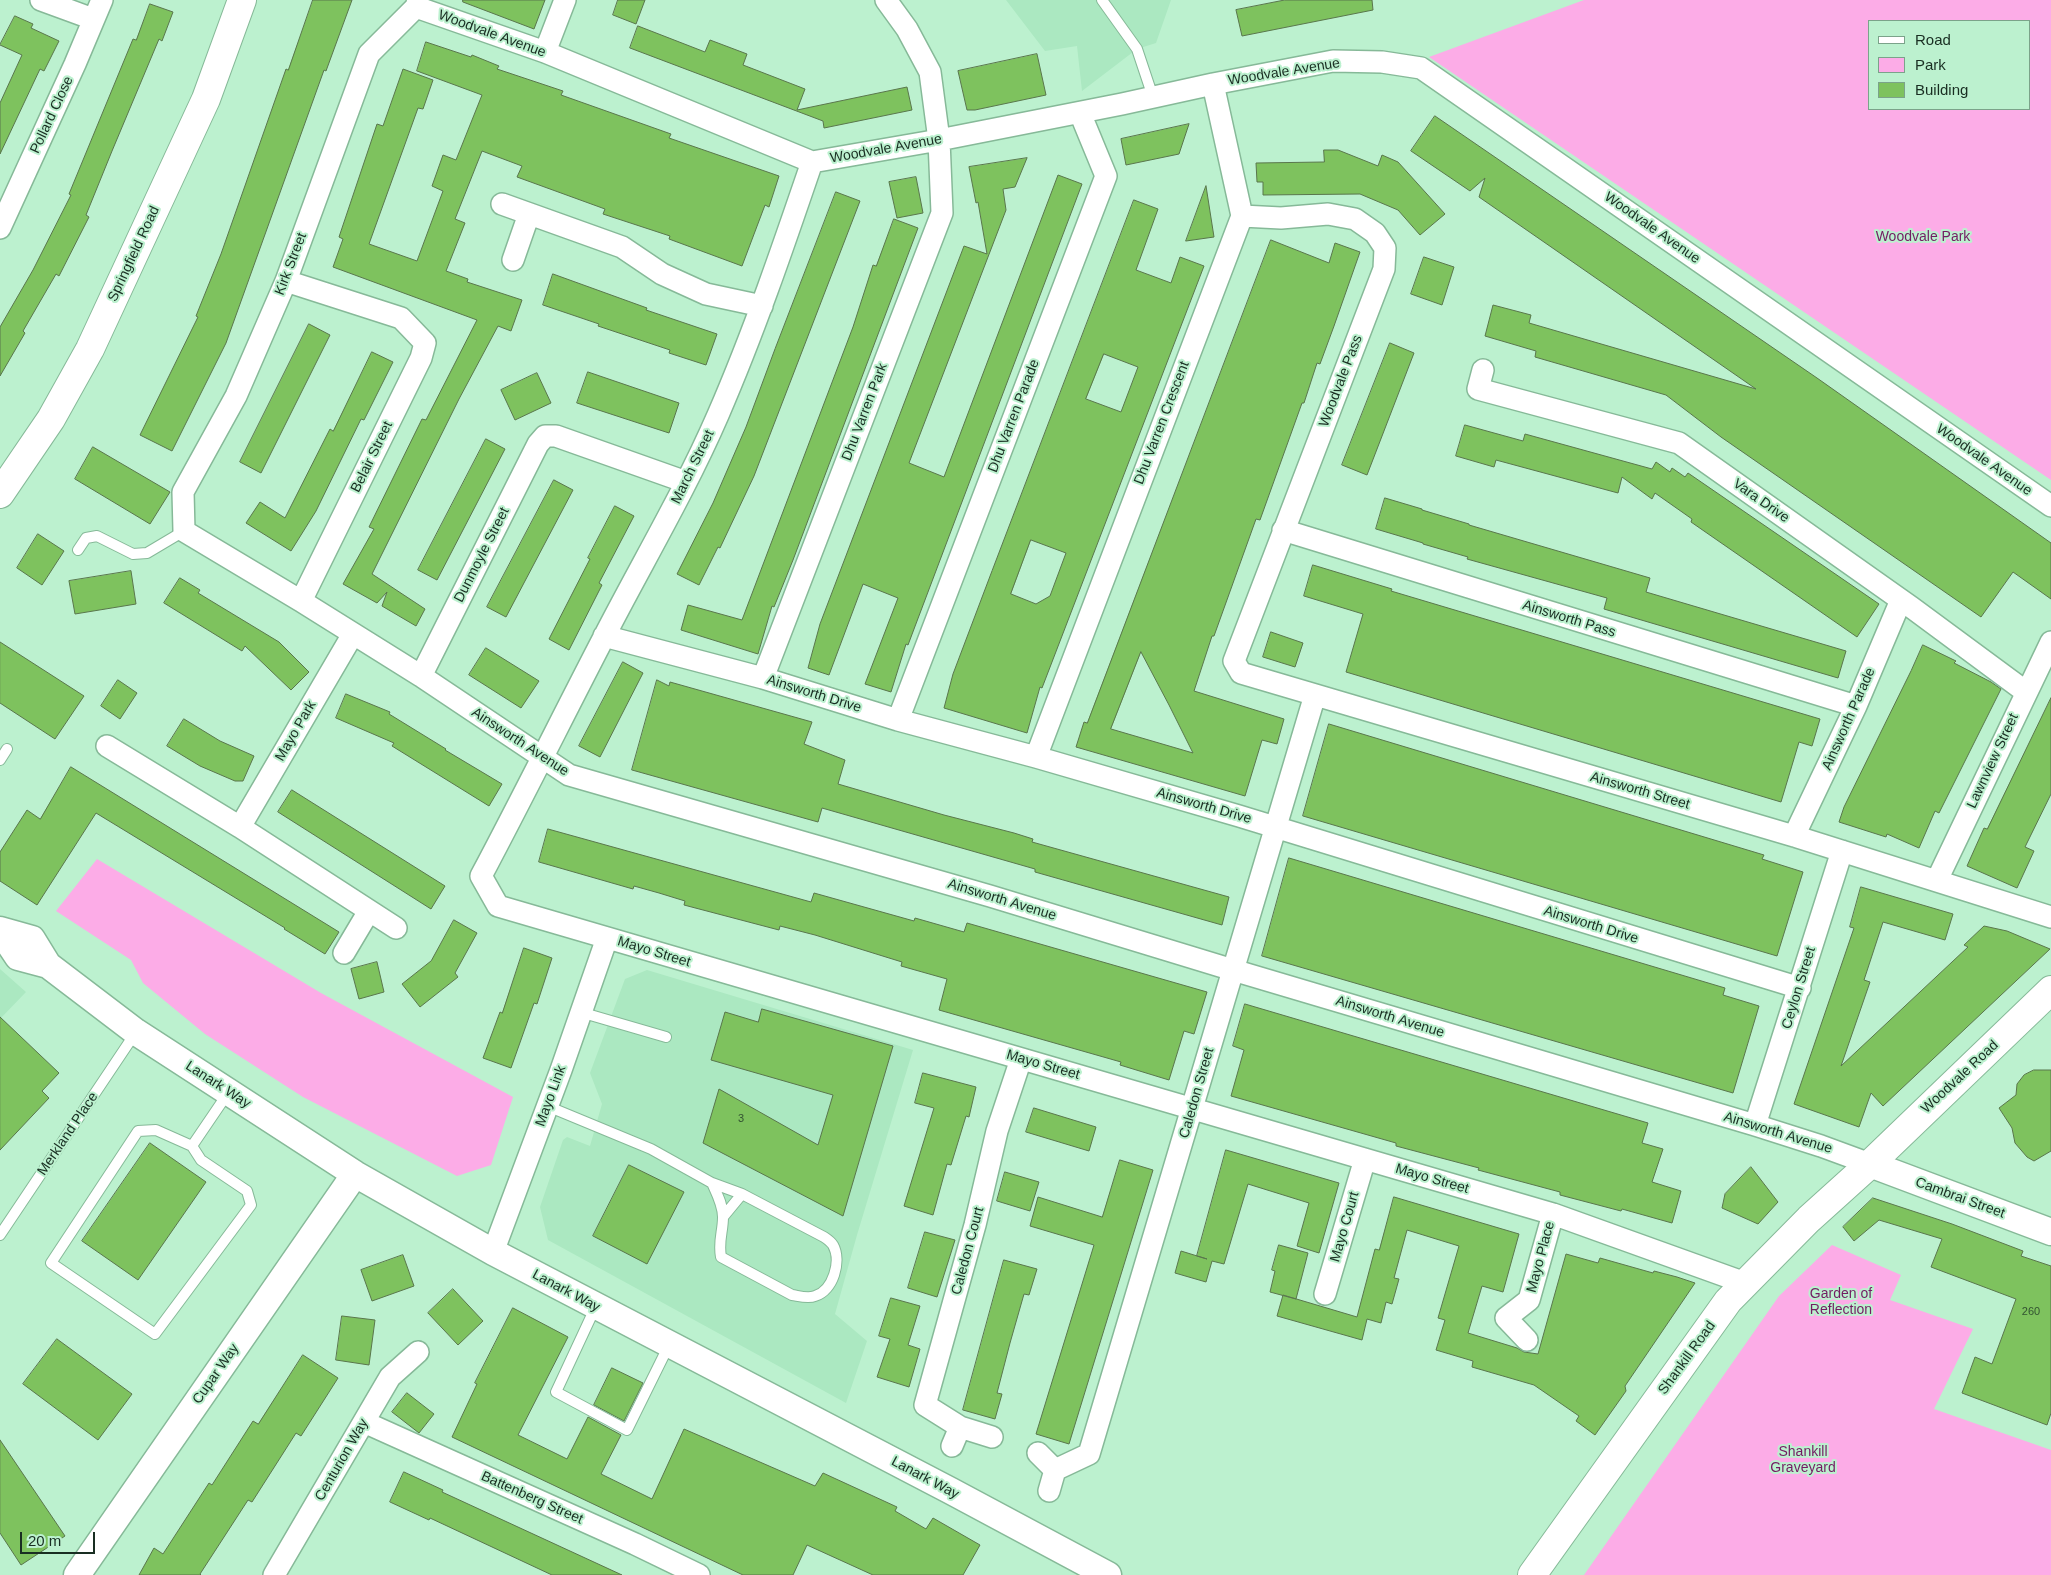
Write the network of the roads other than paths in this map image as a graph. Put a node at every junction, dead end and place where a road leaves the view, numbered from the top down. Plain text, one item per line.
1 (41, 0) edge
2 (102, 0) edge
3 (242, 0) edge
4 (565, 0) edge
5 (886, 0) edge
6 (1102, 0) edge
7 (417, 3) edge
8 (93, 19) junction
9 (545, 52) junction
10 (1213, 84) junction
11 (1153, 97) junction
12 (1080, 113) junction
13 (939, 140) junction
14 (812, 162) junction
15 (502, 204) dead end
16 (529, 214) junction
17 (1242, 216) junction
18 (0, 228) edge
19 (513, 260) dead end
20 (286, 281) junction
21 (762, 306) junction
22 (1483, 370) dead end
23 (686, 482) junction
24 (0, 494) edge
25 (2051, 506) edge
26 (1283, 530) junction
27 (184, 531) junction
28 (78, 550) dead end
29 (1901, 600) junction
30 (301, 601) junction
31 (353, 634) junction
32 (604, 636) junction
33 (2051, 642) edge
34 (1234, 661) joint
35 (421, 676) junction
36 (763, 678) junction
37 (2026, 692) junction
38 (1315, 695) junction
39 (1856, 706) junction
40 (898, 720) junction
41 (107, 746) dead end
42 (8, 749) dead end
43 (1036, 757) junction
44 (543, 759) junction
45 (0, 760) edge
46 (240, 828) junction
47 (1277, 828) junction
48 (1794, 836) junction
49 (1842, 851) junction
50 (1937, 880) junction
51 (369, 912) junction
52 (2051, 918) edge
53 (396, 928) dead end
54 (0, 930) edge
55 (607, 938) junction
56 (344, 953) dead end
57 (1233, 970) junction
58 (1800, 988) junction
59 (2051, 990) edge
60 (580, 1012) junction
61 (136, 1032) junction
62 (666, 1037) dead end
63 (1021, 1059) junction
64 (229, 1092) junction
65 (547, 1106) junction
66 (1192, 1109) junction
67 (1755, 1125) junction
68 (192, 1146) junction
69 (1365, 1159) junction
70 (1870, 1164) junction
71 (355, 1174) junction
72 (712, 1183) junction
73 (742, 1194) junction
74 (1553, 1214) junction
75 (723, 1217) junction
76 (2051, 1232) edge
77 (0, 1235) edge
78 (493, 1252) junction
79 (1746, 1283) junction
80 (1325, 1294) dead end
81 (596, 1306) junction
82 (1527, 1340) dead end
83 (669, 1344) junction
84 (418, 1352) dead end
85 (364, 1422) junction
86 (992, 1437) dead end
87 (1038, 1453) dead end
88 (1055, 1470) junction
89 (1049, 1491) dead end
90 (77, 1575) edge
91 (274, 1575) edge
92 (699, 1575) edge
93 (1108, 1575) edge
94 (1532, 1575) edge

1 - 8 street
2 - 8 street, Pollard Close
3 - 24 main road, Springfield Road
4 - 9 street
5 - 13 street, Dhu Varren Park
6 - 11 lane
7 - 9 street, Woodvale Avenue
7 - 20 street, Kirk Street
8 - 18 street, Pollard Close
9 - 14 street, Woodvale Avenue
10 - 11 street, Woodvale Avenue
10 - 17 street
10 - 25 street, Woodvale Avenue
11 - 12 street, Woodvale Avenue
12 - 13 street, Woodvale Avenue
12 - 40 street, Dhu Varren Parade
13 - 14 street, Woodvale Avenue
13 - 36 street, Dhu Varren Park
14 - 21 street, March Street
15 - 16 street
16 - 19 street
16 - 21 street
17 - 26 street, Woodvale Pass
17 - 43 street, Dhu Varren Crescent
20 - 27 street, Kirk Street
20 - 30 street, Belair Street
21 - 23 street, March Street
22 - 29 street, Vara Drive
23 - 32 street, March Street
23 - 35 street, Dunmoyle Street
26 - 34 street, Woodvale Pass
26 - 39 street, Ainsworth Pass
27 - 28 lane
27 - 30 street, Ainsworth Avenue
29 - 37 street, Vara Drive
29 - 39 street, Ainsworth Parade
30 - 31 street, Ainsworth Avenue
31 - 35 street, Ainsworth Avenue
31 - 46 street, Mayo Park
32 - 36 street, Ainsworth Drive
32 - 44 street, March Street
33 - 37 street, Lawnview Street
34 - 38 street, Ainsworth Street
35 - 44 street, Ainsworth Avenue
36 - 40 street, Ainsworth Drive
37 - 50 street, Lawnview Street
38 - 47 street, Caledon Street
38 - 48 street, Ainsworth Street
39 - 48 street, Ainsworth Parade
40 - 43 street, Ainsworth Drive
41 - 46 street
42 - 45 lane
43 - 47 street, Ainsworth Drive
44 - 55 street, Mayo Street
44 - 57 street, Ainsworth Avenue
46 - 51 street
47 - 57 street, Caledon Street
47 - 58 street, Ainsworth Drive
48 - 49 street, Ainsworth Street
49 - 50 street, Ainsworth Street
49 - 58 street, Ceylon Street
50 - 52 street, Ainsworth Street
51 - 53 street
51 - 56 street
54 - 61 street, Lanark Way
55 - 60 street, Mayo Link
55 - 63 street, Mayo Street
57 - 66 street, Caledon Street
57 - 67 street, Ainsworth Avenue
58 - 67 street, Ceylon Street
59 - 70 main road, Woodvale Road
60 - 62 lane
60 - 65 street, Mayo Link
61 - 64 street, Lanark Way
61 - 77 lane, Merkland Place
63 - 66 street, Mayo Street
63 - 86 street, Caledon Court
64 - 68 lane
64 - 71 street, Lanark Way
65 - 72 lane
65 - 78 street, Mayo Link
66 - 69 street, Mayo Street
66 - 88 street, Caledon Street
67 - 70 street, Ainsworth Avenue
68 - 68 lane
69 - 74 street, Mayo Street
69 - 80 street, Mayo Court
70 - 76 street, Cambrai Street
70 - 79 main road, Shankill Road
71 - 78 street, Lanark Way
71 - 90 street, Cupar Way
72 - 73 lane
72 - 75 lane
73 - 75 lane
73 - 75 lane
74 - 79 street, Mayo Street
74 - 82 street, Mayo Place
78 - 81 street, Lanark Way
79 - 94 main road, Shankill Road
81 - 83 street, Lanark Way
81 - 83 lane
83 - 93 street, Lanark Way
84 - 85 street, Centurion Way
85 - 91 street, Centurion Way
85 - 92 street, Battenberg Street
87 - 88 street
88 - 89 street

